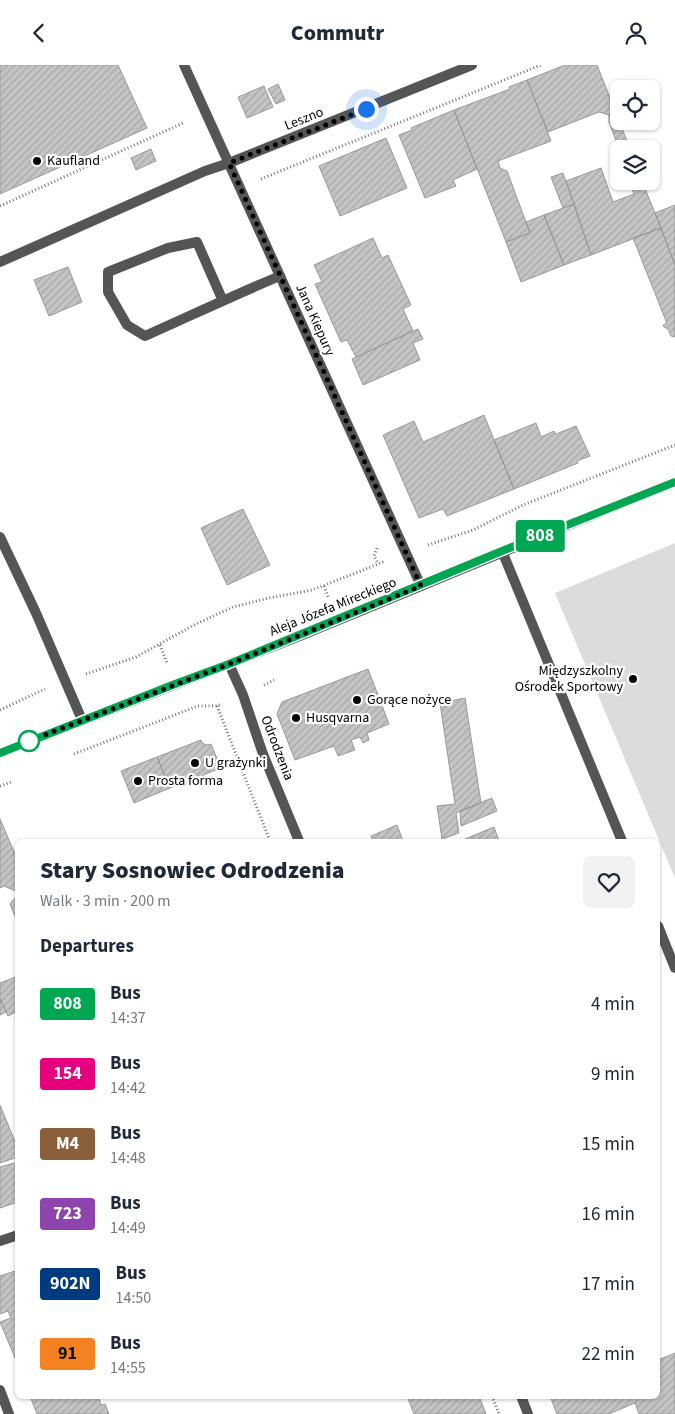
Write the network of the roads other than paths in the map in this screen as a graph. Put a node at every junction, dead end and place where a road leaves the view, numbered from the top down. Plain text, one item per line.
1 (184, 65) edge
2 (472, 65) edge
3 (229, 163) junction
4 (0, 262) edge
5 (280, 276) junction
6 (223, 301) junction
7 (675, 482) edge
8 (0, 537) edge
9 (502, 551) junction
10 (421, 586) junction
11 (229, 664) junction
12 (82, 720) junction
13 (0, 753) edge
14 (298, 839) edge
15 (621, 839) edge
16 (660, 931) edge
17 (675, 968) edge
18 (15, 1236) edge
19 (0, 1241) edge
20 (0, 1391) edge
21 (522, 1399) edge
22 (9, 1414) edge
23 (528, 1414) edge

1 - 3 street, Jana Kiepury
2 - 3 street, Leszno
3 - 4 street, Leszno
3 - 5 street, Jana Kiepury
5 - 6 street
5 - 10 street, Jana Kiepury
6 - 6 street
7 - 9 street, Aleja Józefa Mireckiego
8 - 12 street
9 - 10 street, Aleja Józefa Mireckiego
9 - 15 street
10 - 11 street, Aleja Józefa Mireckiego
11 - 12 street, Aleja Józefa Mireckiego
11 - 14 street, Odrodzenia
12 - 13 street, Aleja Józefa Mireckiego
16 - 17 street
18 - 19 street
20 - 22 street
21 - 23 street

